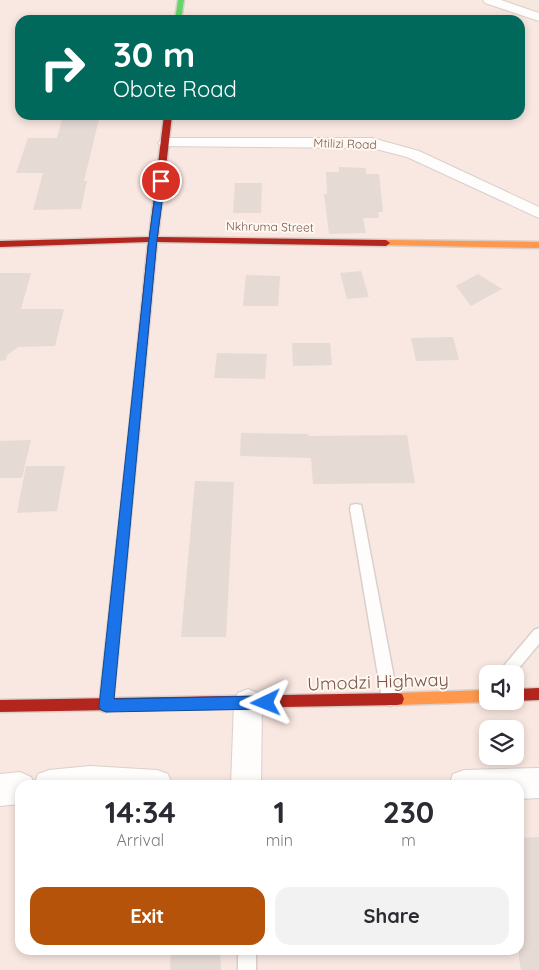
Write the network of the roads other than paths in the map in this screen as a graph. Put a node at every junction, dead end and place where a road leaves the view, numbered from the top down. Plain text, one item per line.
1 (181, 0) edge
2 (489, 0) edge
3 (179, 15) edge
4 (539, 17) edge
5 (168, 120) edge
6 (166, 143) junction
7 (539, 213) edge
8 (153, 239) junction
9 (0, 244) edge
10 (539, 245) edge
11 (356, 509) dead end
12 (539, 634) edge
13 (512, 665) edge
14 (479, 694) edge
15 (539, 694) edge
16 (524, 695) edge
17 (390, 699) junction
18 (248, 703) junction
19 (0, 706) edge
20 (106, 706) junction
21 (246, 780) edge
22 (524, 783) edge
23 (539, 783) edge
24 (15, 788) edge
25 (0, 790) edge
26 (247, 955) edge
27 (247, 970) edge

1 - 3 main road
2 - 4 street
5 - 6 main road
6 - 7 street, Mtilizi Road
6 - 8 main road
8 - 9 main road, Nkhruma Street
8 - 10 main road, Nkhruma Street
8 - 20 main road
11 - 17 lane
12 - 13 lane
14 - 17 main road, Umodzi Highway
15 - 16 main road
17 - 18 main road, Umodzi Highway
18 - 20 main road, Umodzi Highway
18 - 21 street
19 - 20 main road, Umodzi Highway
22 - 23 street
24 - 25 street
26 - 27 lane

